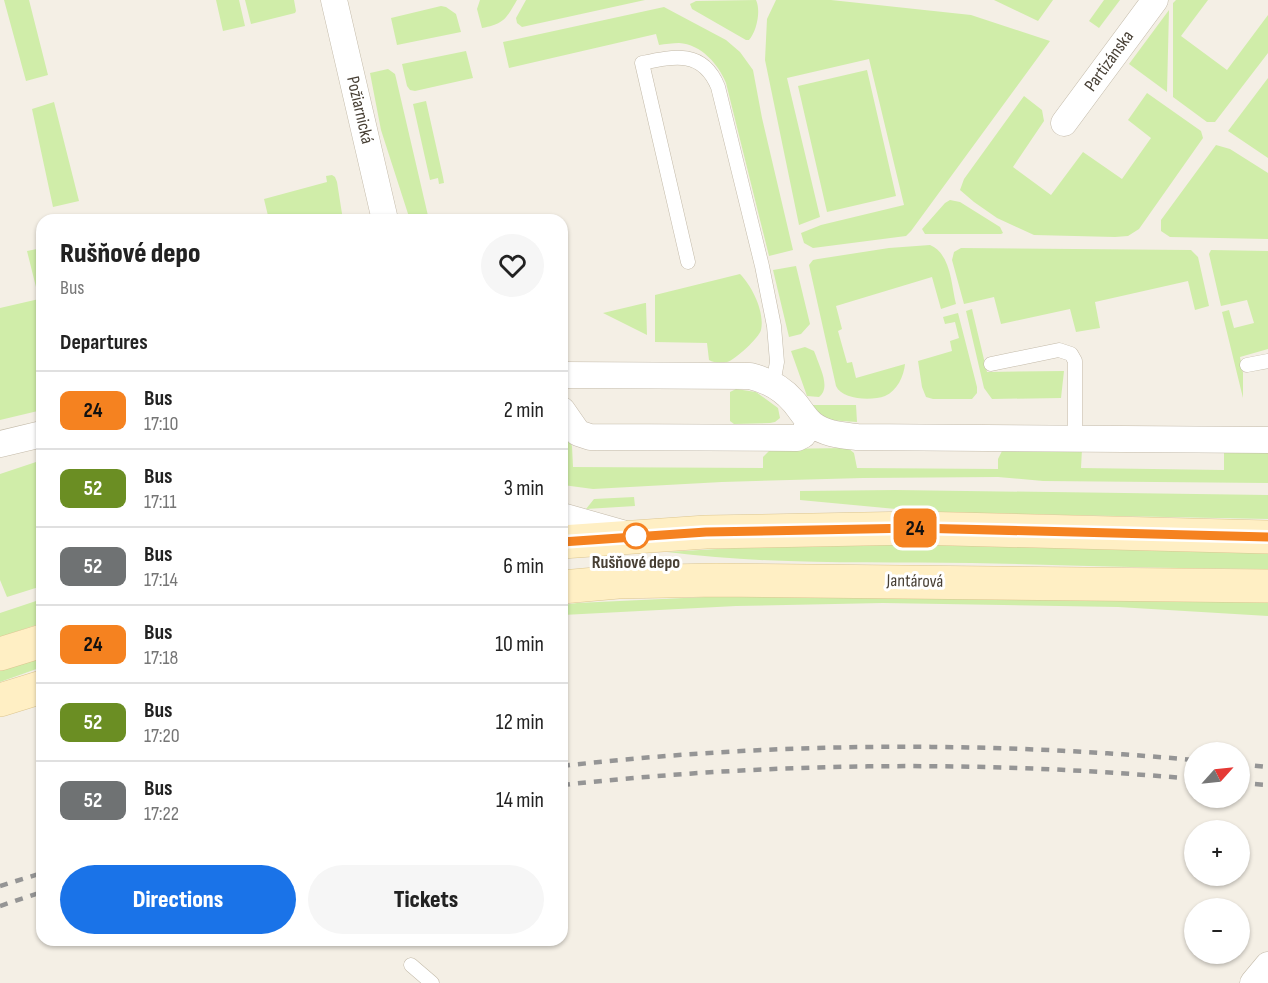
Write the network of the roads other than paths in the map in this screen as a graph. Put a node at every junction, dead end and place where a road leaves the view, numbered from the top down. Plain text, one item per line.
1 (334, 0) edge
2 (1155, 0) edge
3 (1064, 123) dead end
4 (384, 214) edge
5 (688, 261) dead end
6 (1268, 361) edge
7 (991, 364) dead end
8 (1247, 365) dead end
9 (568, 375) edge
10 (773, 384) junction
11 (568, 419) edge
12 (810, 422) junction
13 (36, 435) edge
14 (1075, 438) junction
15 (1268, 440) edge
16 (0, 444) edge
17 (568, 518) edge
18 (634, 536) junction
19 (1268, 537) edge
20 (568, 542) edge
21 (568, 586) edge
22 (1268, 586) edge
23 (36, 643) edge
24 (0, 654) edge
25 (36, 689) edge
26 (0, 700) edge
27 (411, 965) dead end
28 (1268, 965) edge
29 (432, 983) edge
30 (1253, 983) edge

1 - 4 street, Požiarnická
2 - 3 street, Partizánska
5 - 10 lane
6 - 8 lane
7 - 14 lane
9 - 10 street
10 - 12 street
11 - 12 street
12 - 14 street
13 - 16 street
14 - 15 street
17 - 18 street
18 - 19 street
18 - 20 street
21 - 22 street, Jantárová
23 - 24 street
25 - 26 street
27 - 29 lane
28 - 30 street

